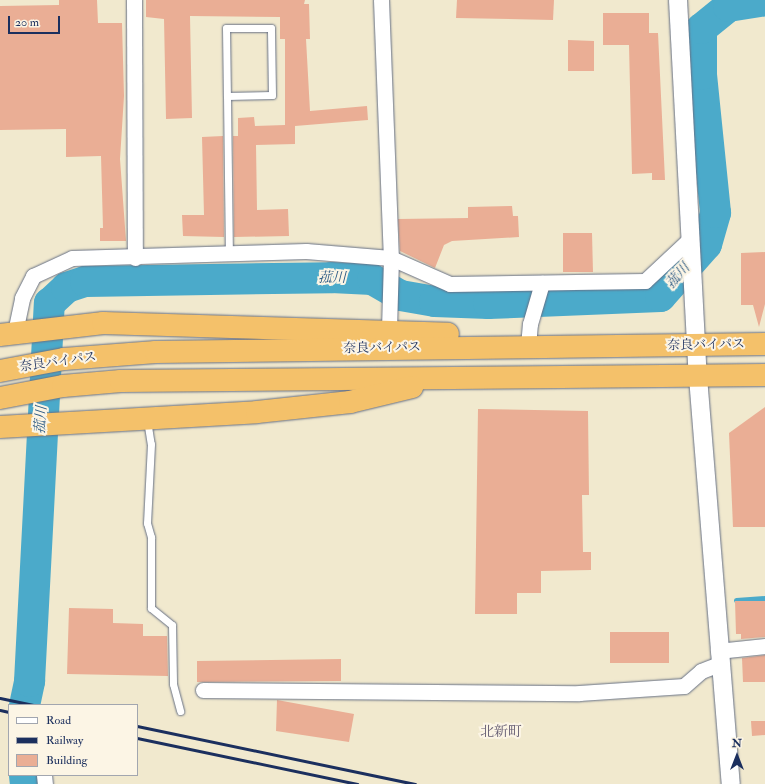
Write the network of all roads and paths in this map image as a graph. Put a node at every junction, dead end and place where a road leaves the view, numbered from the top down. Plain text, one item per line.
1 (134, 0) edge
2 (381, 0) edge
3 (678, 0) edge
4 (227, 96) junction
5 (690, 243) junction
6 (229, 255) junction
7 (135, 258) junction
8 (391, 258) junction
9 (542, 283) junction
10 (389, 331) junction
11 (13, 333) edge
12 (765, 344) edge
13 (528, 346) junction
14 (697, 346) junction
15 (0, 371) edge
16 (765, 375) edge
17 (698, 376) junction
18 (452, 378) junction
19 (0, 398) edge
20 (147, 416) junction
21 (8, 426) edge
22 (765, 646) edge
23 (718, 657) junction
24 (203, 690) dead end
25 (180, 711) dead end
26 (731, 784) edge

1 - 7 street
2 - 8 street
3 - 5 street
4 - 4 lane
4 - 6 lane
5 - 9 street
5 - 14 street
6 - 7 street
6 - 8 street
7 - 11 street
8 - 9 street
8 - 10 street
9 - 13 street
10 - 11 highway
10 - 13 highway
12 - 14 highway, 奈良バイパス
13 - 14 highway, 奈良バイパス
13 - 15 highway, 奈良バイパス
14 - 17 street
16 - 17 highway, 奈良バイパス
17 - 18 highway, 奈良バイパス
17 - 23 street
18 - 19 highway, 奈良バイパス
18 - 20 highway
20 - 21 highway
20 - 25 lane
22 - 23 street
23 - 24 street
23 - 26 street

